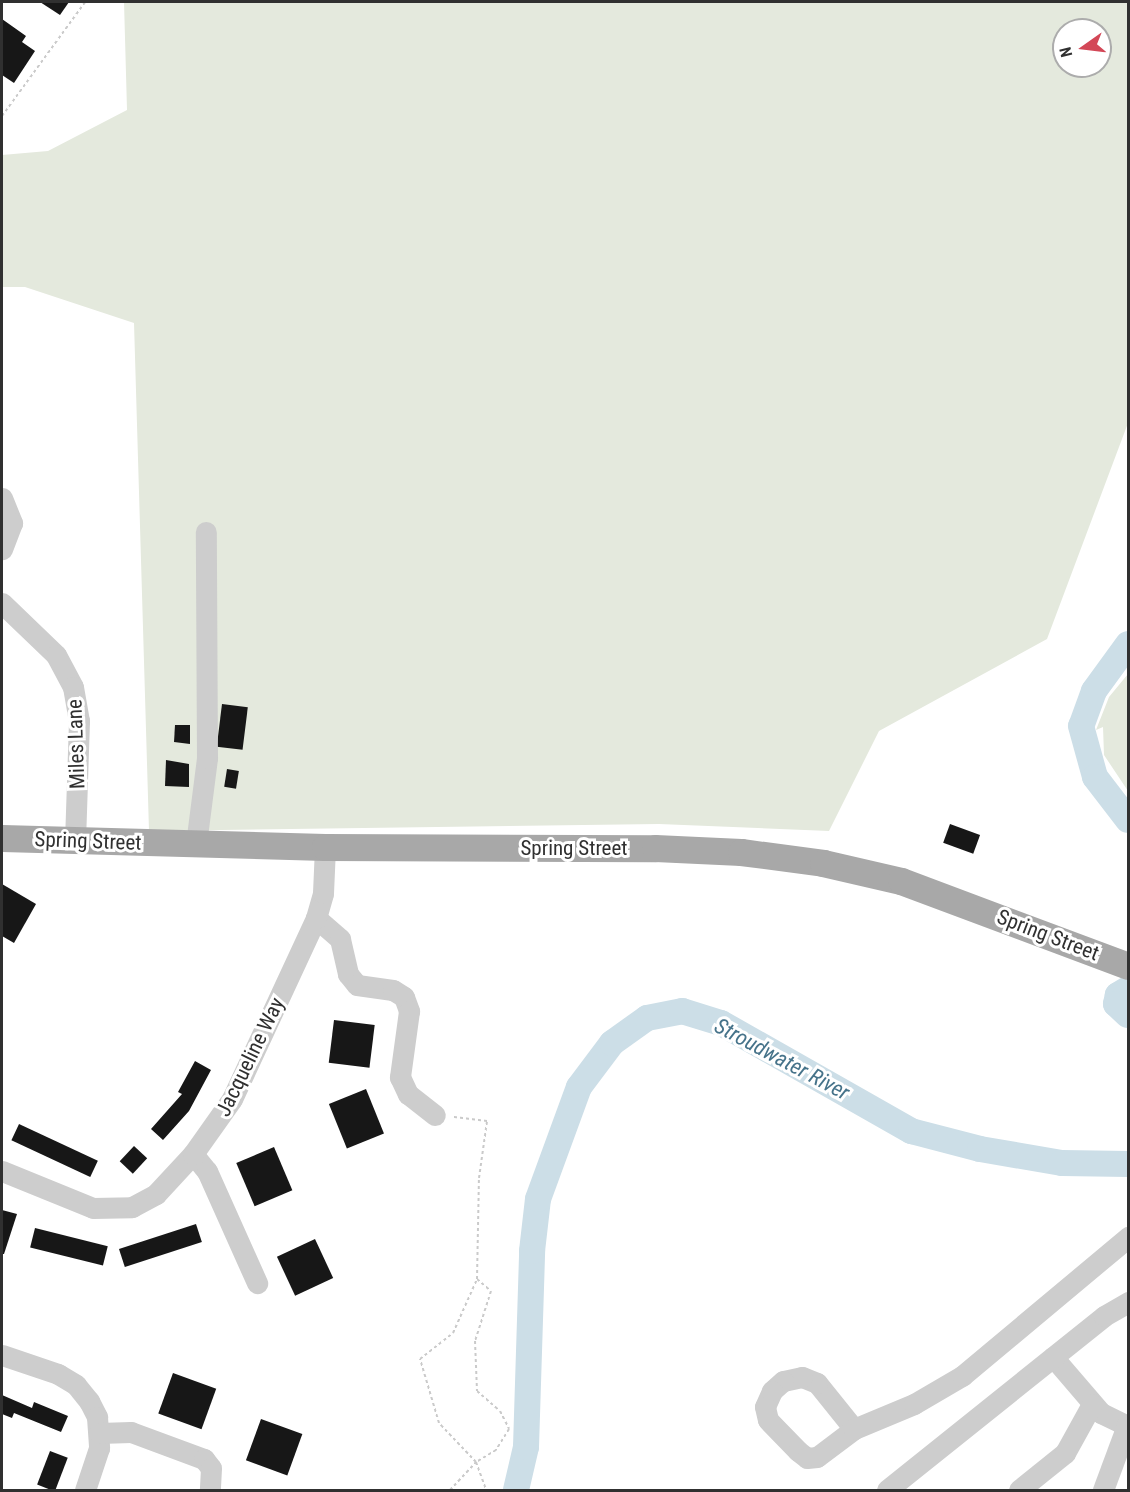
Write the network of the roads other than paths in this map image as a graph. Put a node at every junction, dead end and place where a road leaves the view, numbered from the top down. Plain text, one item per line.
1 (2, 498) edge
2 (206, 532) dead end
3 (2, 549) edge
4 (2, 603) edge
5 (2, 838) edge
6 (75, 841) junction
7 (196, 844) junction
8 (325, 847) junction
9 (316, 918) junction
10 (1128, 966) edge
11 (435, 1114) road end
12 (193, 1154) junction
13 (2, 1171) edge
14 (1128, 1237) edge
15 (256, 1283) dead end
16 (1128, 1302) edge
17 (2, 1355) edge
18 (1053, 1357) junction
19 (1092, 1404) junction
20 (1128, 1425) edge
21 (854, 1429) dead end
22 (99, 1434) junction
23 (85, 1491) edge
24 (210, 1491) edge
25 (887, 1491) edge
26 (1018, 1491) edge
27 (1103, 1491) edge

1 - 3 street
2 - 7 street
4 - 6 street, Miles Lane
5 - 6 main road, Spring Street
6 - 7 main road, Spring Street
7 - 8 main road, Spring Street
8 - 9 street, Jacqueline Way
8 - 10 main road, Spring Street
9 - 11 street
9 - 12 street, Jacqueline Way
12 - 13 street, Jacqueline Way
12 - 15 street
14 - 21 street
16 - 18 street
17 - 22 street
18 - 19 street
18 - 25 street
19 - 20 street
19 - 26 street
20 - 27 street
22 - 23 street
22 - 24 street

